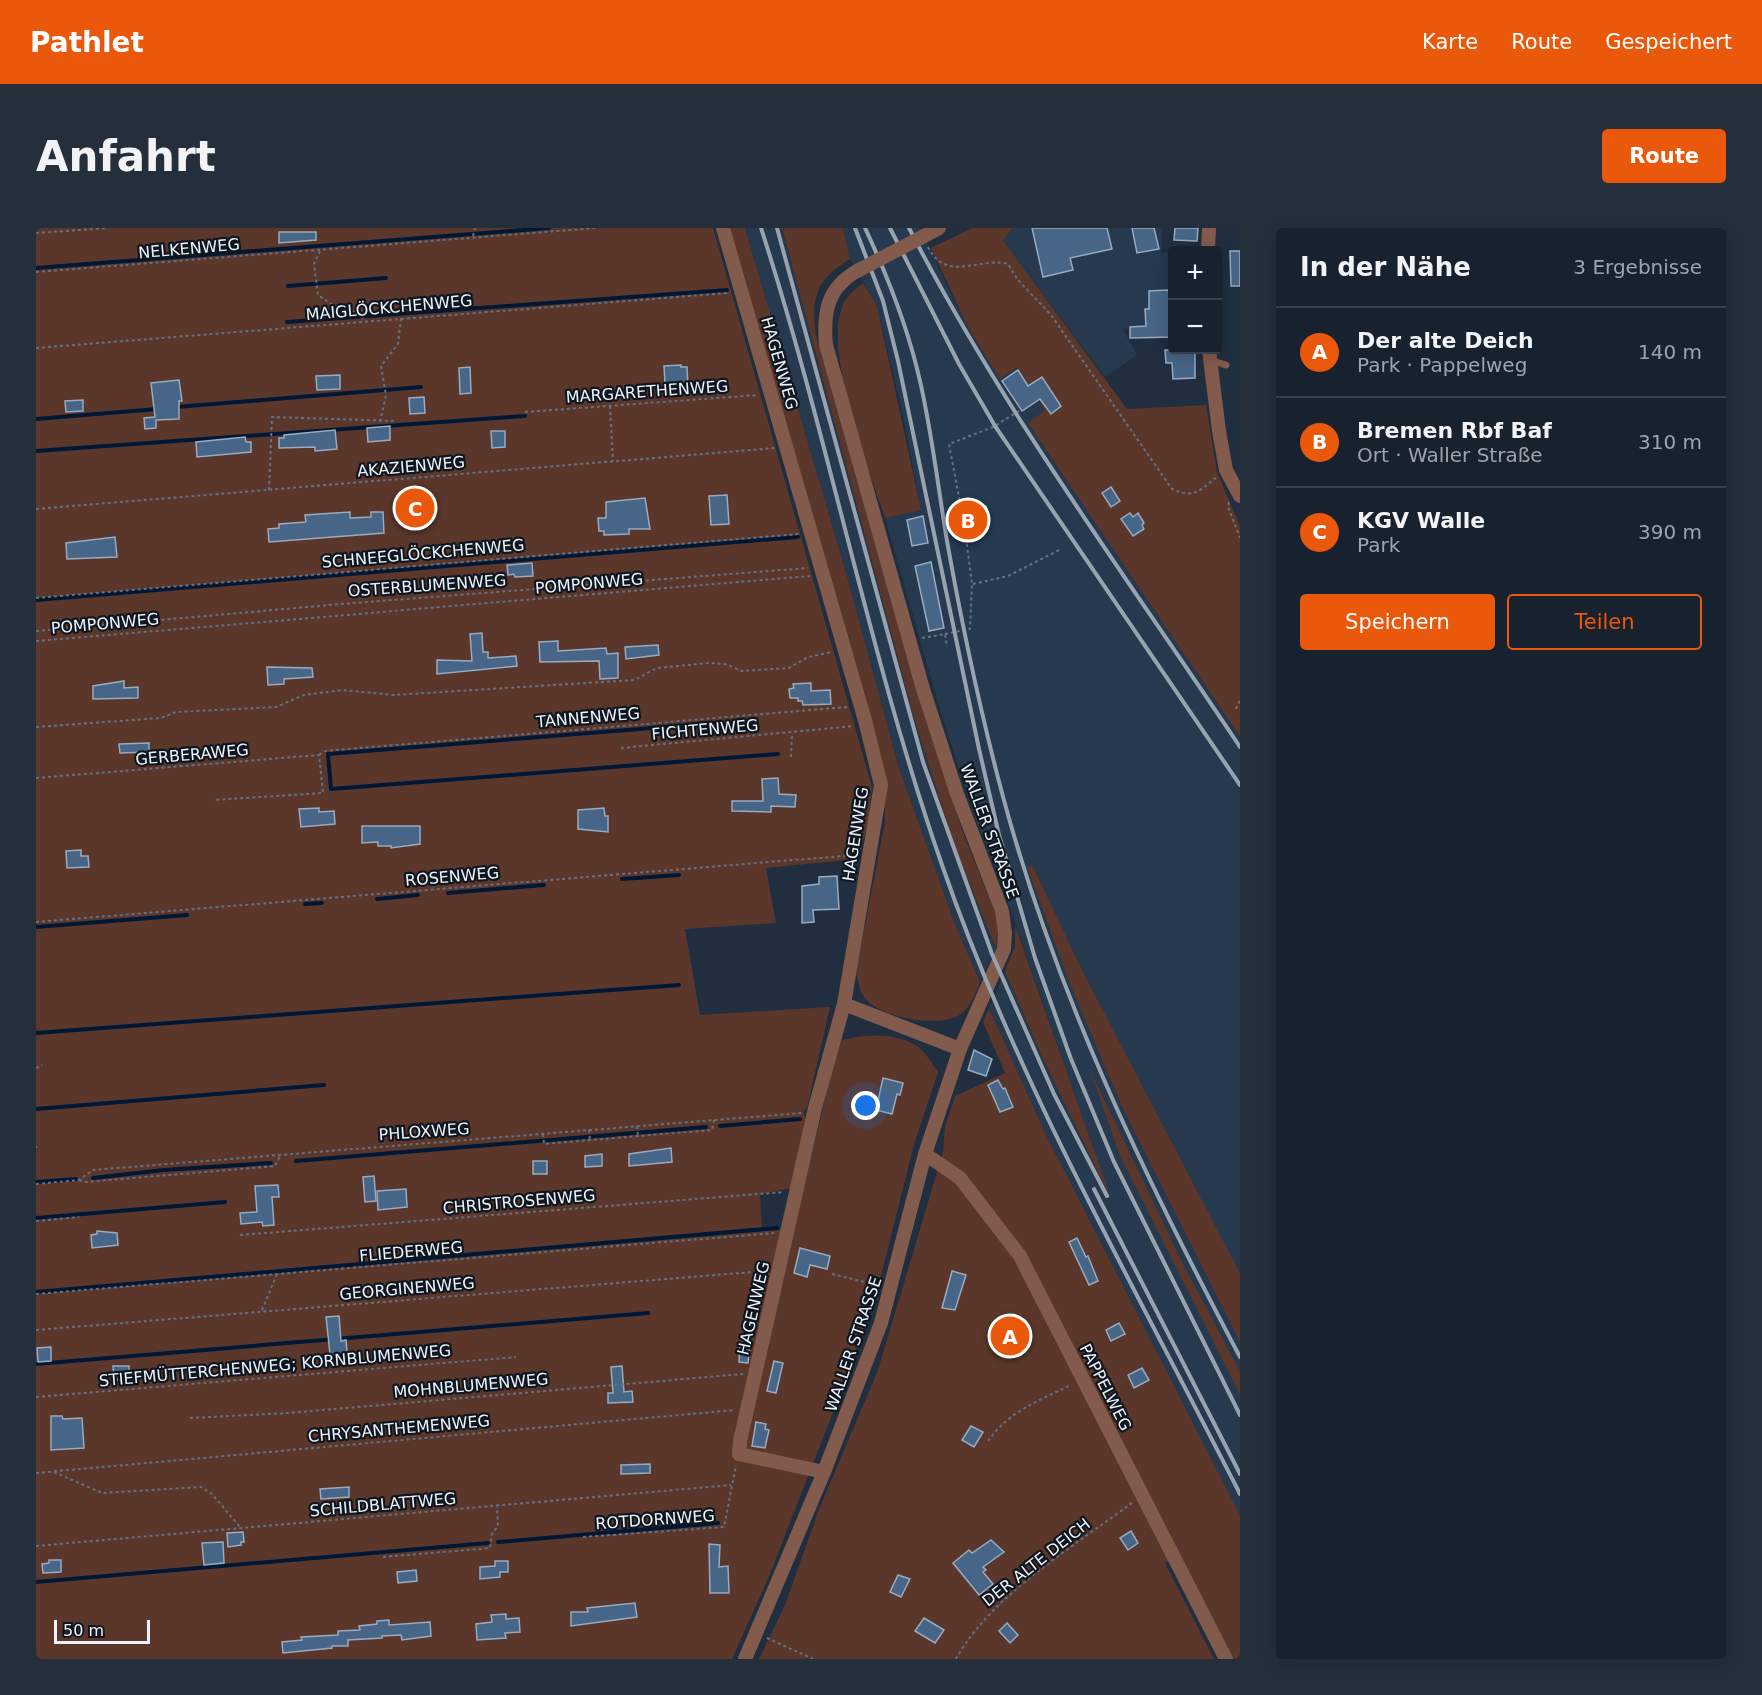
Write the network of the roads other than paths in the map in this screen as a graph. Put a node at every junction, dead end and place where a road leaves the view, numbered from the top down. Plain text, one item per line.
1 (723, 228) edge
2 (939, 228) edge
3 (1209, 228) edge
4 (1208, 246) edge
5 (1209, 355) edge
6 (1226, 365) dead end
7 (1240, 496) edge
8 (844, 1004) junction
9 (960, 1049) junction
10 (925, 1154) junction
11 (824, 1473) junction
12 (745, 1659) edge
13 (1226, 1659) edge

1 - 8 street, HAGENWEG
2 - 9 street, WALLER STRASSE, bridge
3 - 4 street
5 - 6 lane
5 - 7 street
8 - 9 street
8 - 11 street, HAGENWEG
9 - 10 street, WALLER STRASSE
10 - 11 street, WALLER STRASSE
10 - 13 street, PAPPELWEG
11 - 12 street, WALLER STRASSE

